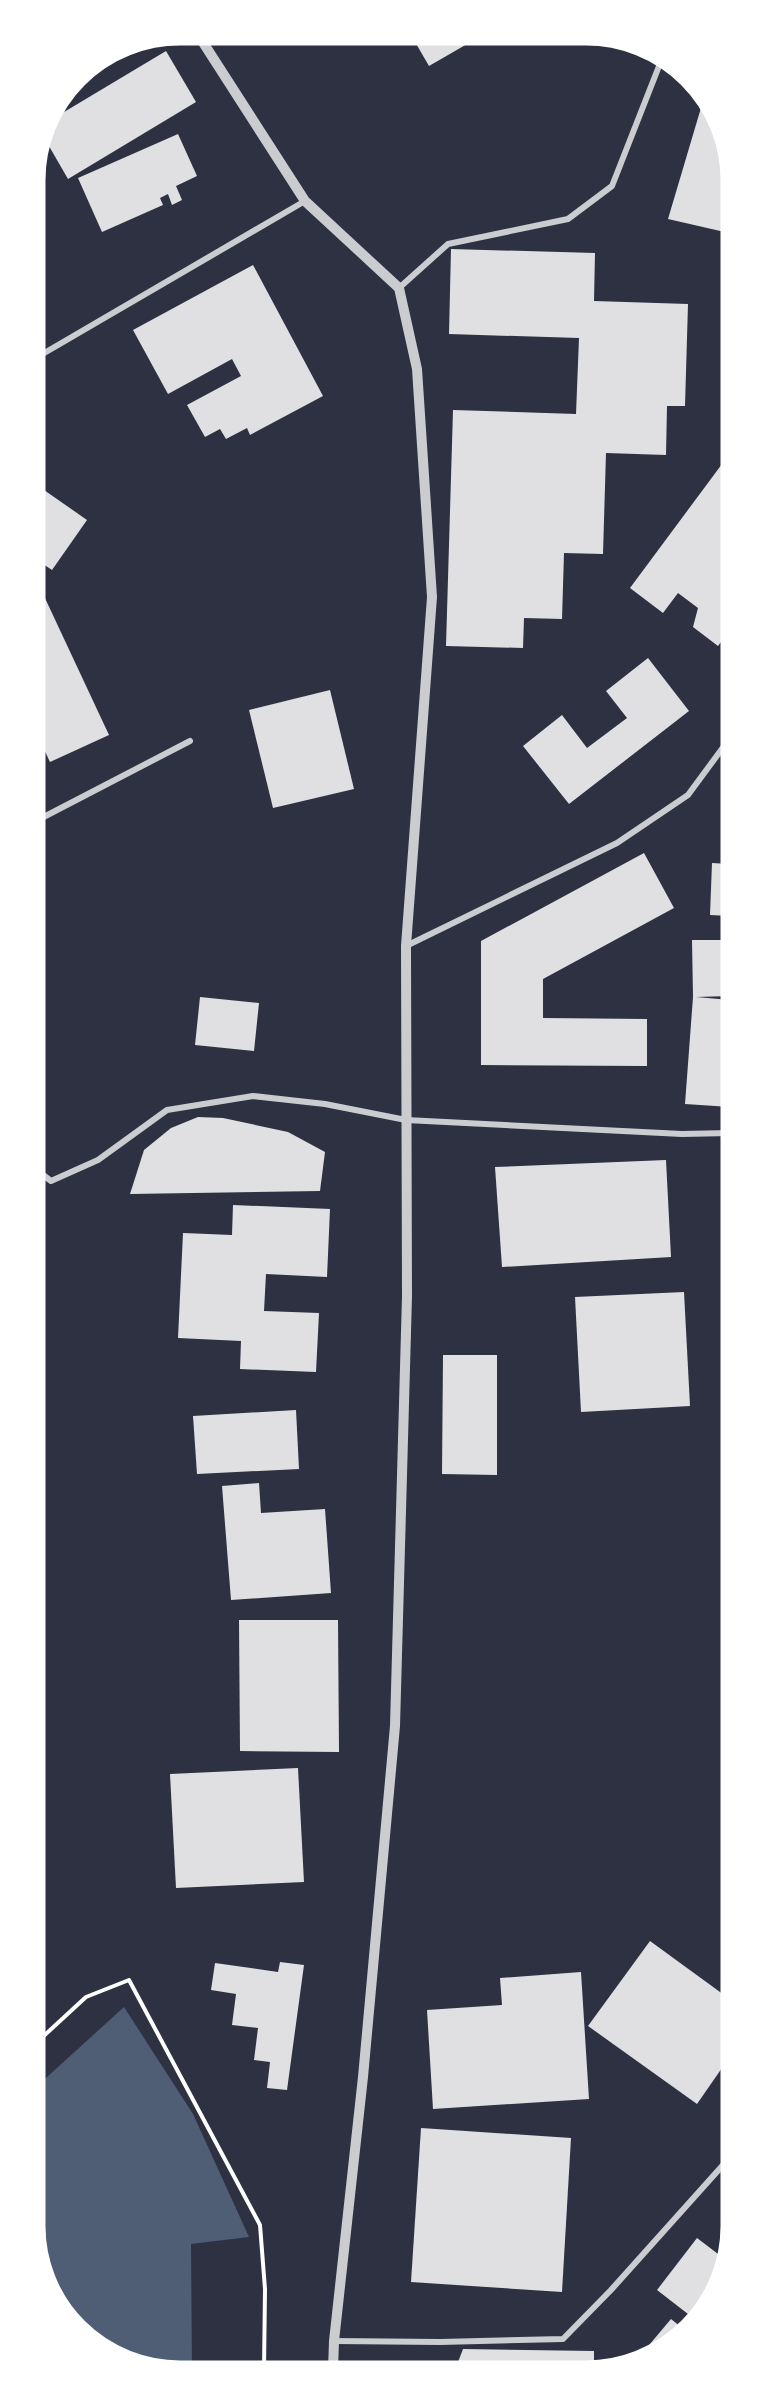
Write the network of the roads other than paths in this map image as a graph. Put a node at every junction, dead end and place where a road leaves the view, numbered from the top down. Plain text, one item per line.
1 (204, 44) edge
2 (659, 65) edge
3 (304, 201) junction
4 (399, 288) junction
5 (44, 353) edge
6 (190, 741) dead end
7 (722, 751) edge
8 (44, 817) edge
9 (406, 946) junction
10 (406, 1120) junction
11 (722, 1133) edge
12 (44, 1176) edge
13 (721, 2167) edge
14 (334, 2341) junction
15 (333, 2362) edge

1 - 3 street
2 - 4 street
3 - 4 street
3 - 5 street
4 - 9 street
6 - 8 street
7 - 9 street
9 - 10 street
10 - 11 street
10 - 12 street
10 - 14 street
13 - 14 street
14 - 15 street

